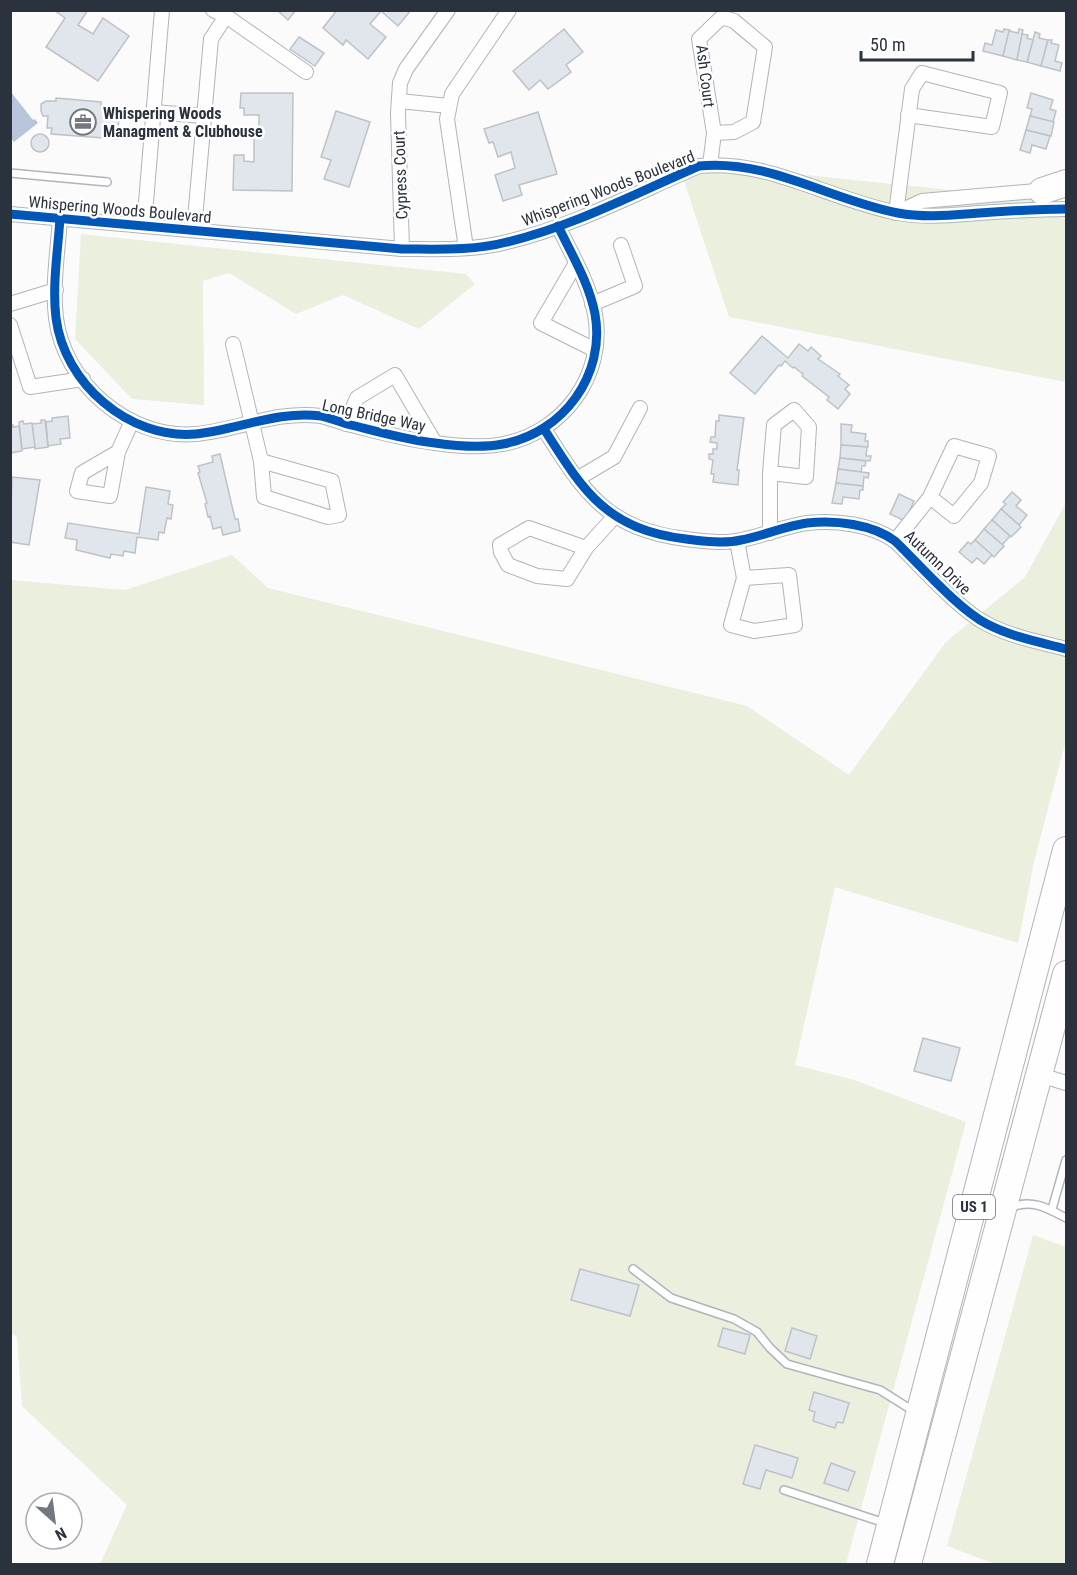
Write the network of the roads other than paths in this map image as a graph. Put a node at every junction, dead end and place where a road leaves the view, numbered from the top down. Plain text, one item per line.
1 (162, 10) edge
2 (448, 10) edge
3 (509, 10) edge
4 (220, 13) edge
5 (306, 72) dead end
6 (399, 101) junction
7 (449, 106) junction
8 (153, 112) junction
9 (908, 115) junction
10 (204, 116) junction
11 (714, 133) junction
12 (710, 165) junction
13 (10, 174) edge
14 (107, 182) dead end
15 (1066, 183) edge
16 (1054, 190) edge
17 (1066, 209) edge
18 (896, 213) junction
19 (10, 214) edge
20 (60, 218) junction
21 (144, 226) junction
22 (558, 226) junction
23 (194, 230) junction
24 (621, 245) dead end
25 (466, 248) junction
26 (402, 249) junction
27 (576, 263) junction
28 (56, 290) junction
29 (10, 304) edge
30 (592, 304) junction
31 (10, 326) edge
32 (233, 344) dead end
33 (595, 350) junction
34 (83, 379) junction
35 (640, 408) dead end
36 (132, 421) junction
37 (251, 423) junction
38 (346, 423) junction
39 (544, 429) junction
40 (435, 443) junction
41 (118, 452) dead end
42 (261, 461) junction
43 (770, 473) junction
44 (577, 479) junction
45 (930, 497) junction
46 (615, 516) junction
47 (770, 533) junction
48 (737, 541) junction
49 (895, 541) junction
50 (586, 548) junction
51 (744, 578) junction
52 (1066, 648) edge
53 (1066, 850) edge
54 (1066, 974) edge
55 (1040, 1075) junction
56 (1066, 1083) edge
57 (1066, 1160) edge
58 (1052, 1209) junction
59 (1003, 1212) junction
60 (1066, 1218) edge
61 (633, 1269) dead end
62 (920, 1415) junction
63 (784, 1490) dead end
64 (891, 1525) junction
65 (880, 1564) edge
66 (908, 1564) edge

1 - 8 street
2 - 6 street, Cypress Court
3 - 7 street
4 - 5 street
4 - 10 street
6 - 7 street
6 - 26 street, Cypress Court
7 - 25 street
8 - 10 street
8 - 21 street
9 - 9 street
9 - 18 street
10 - 23 street
11 - 11 street, Ash Court
11 - 12 street, Ash Court
12 - 18 street, Whispering Woods Boulevard
12 - 22 street, Whispering Woods Boulevard
13 - 14 lane
15 - 16 highway
16 - 18 street
17 - 18 street, Whispering Woods Boulevard
19 - 20 street, Whispering Woods Boulevard
20 - 21 street, Whispering Woods Boulevard
20 - 28 street, Long Bridge Way
21 - 23 street, Whispering Woods Boulevard
22 - 25 street, Whispering Woods Boulevard
22 - 27 street, Long Bridge Way
23 - 26 street, Whispering Woods Boulevard
24 - 30 street
25 - 26 street, Whispering Woods Boulevard
27 - 30 street, Long Bridge Way
27 - 33 street
28 - 29 street
28 - 34 street, Long Bridge Way
30 - 33 street, Long Bridge Way
31 - 34 street
32 - 37 street
33 - 39 street, Long Bridge Way
34 - 36 street, Long Bridge Way
35 - 44 street
36 - 37 street, Long Bridge Way
36 - 41 street
37 - 38 street, Long Bridge Way
37 - 42 street
38 - 40 street, Long Bridge Way
38 - 40 street
39 - 40 street, Long Bridge Way
39 - 44 street, Autumn Drive
42 - 42 street
43 - 43 street
43 - 47 street
44 - 46 street, Autumn Drive
45 - 45 street
45 - 49 street
46 - 48 street, Autumn Drive
46 - 50 street
47 - 48 street, Autumn Drive
47 - 49 street, Autumn Drive
48 - 51 street
49 - 52 street, Autumn Drive
50 - 50 street
51 - 51 street
53 - 62 highway, US 1
54 - 55 highway, US 1
55 - 56 street
55 - 59 highway, US 1
57 - 58 lane
58 - 59 lane
58 - 60 lane
59 - 66 highway, US 1
61 - 62 lane
62 - 64 highway, US 1
63 - 64 lane
64 - 65 highway, US 1

